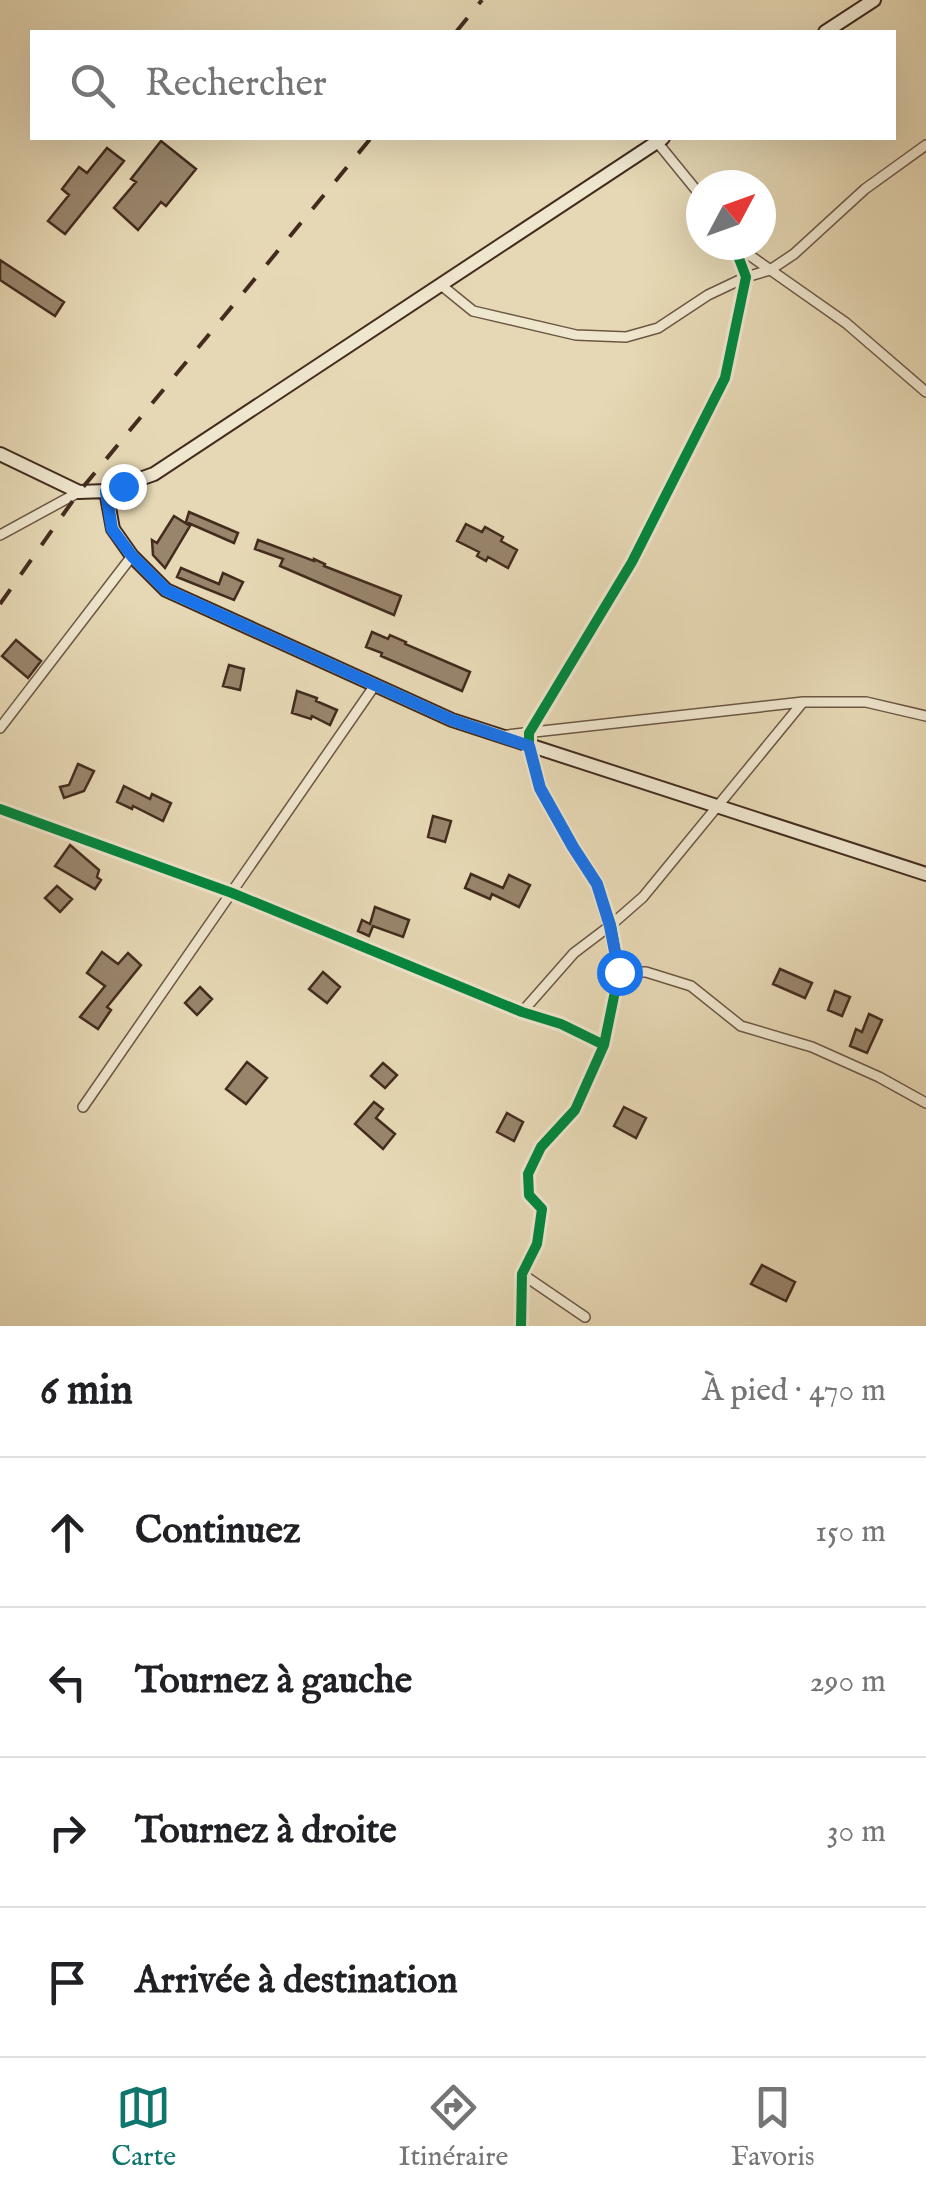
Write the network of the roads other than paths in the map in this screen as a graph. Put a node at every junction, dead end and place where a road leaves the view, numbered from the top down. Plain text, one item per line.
1 (874, 0) edge
2 (827, 30) edge
3 (660, 140) edge
4 (926, 145) edge
5 (686, 176) edge
6 (739, 260) edge
7 (756, 260) edge
8 (770, 270) junction
9 (746, 278) junction
10 (441, 285) junction
11 (926, 392) edge
12 (0, 454) edge
13 (79, 492) junction
14 (106, 492) junction
15 (0, 535) edge
16 (132, 556) junction
17 (375, 685) junction
18 (803, 702) junction
19 (926, 716) edge
20 (0, 728) edge
21 (529, 739) junction
22 (717, 807) junction
23 (0, 809) edge
24 (926, 874) edge
25 (232, 893) junction
26 (610, 926) junction
27 (619, 972) junction
28 (522, 1012) junction
29 (604, 1045) junction
30 (926, 1103) edge
31 (84, 1107) dead end
32 (522, 1274) junction
33 (585, 1317) dead end
34 (521, 1326) edge

1 - 2 main road
3 - 5 street
3 - 10 main road
4 - 8 street
6 - 9 street
7 - 8 street
8 - 9 street
8 - 11 street
9 - 10 street
9 - 21 street
10 - 14 main road
12 - 13 main road
13 - 14 main road
13 - 15 street
14 - 16 main road
16 - 17 main road
16 - 20 street
17 - 21 main road
17 - 25 street
18 - 19 street
18 - 21 street
18 - 22 street
21 - 22 main road
21 - 26 street
22 - 24 main road
22 - 26 street
23 - 25 street
25 - 28 street
25 - 31 street
26 - 27 street
26 - 28 street
27 - 29 street
27 - 30 street
28 - 29 street
29 - 32 street
32 - 33 street
32 - 34 street

